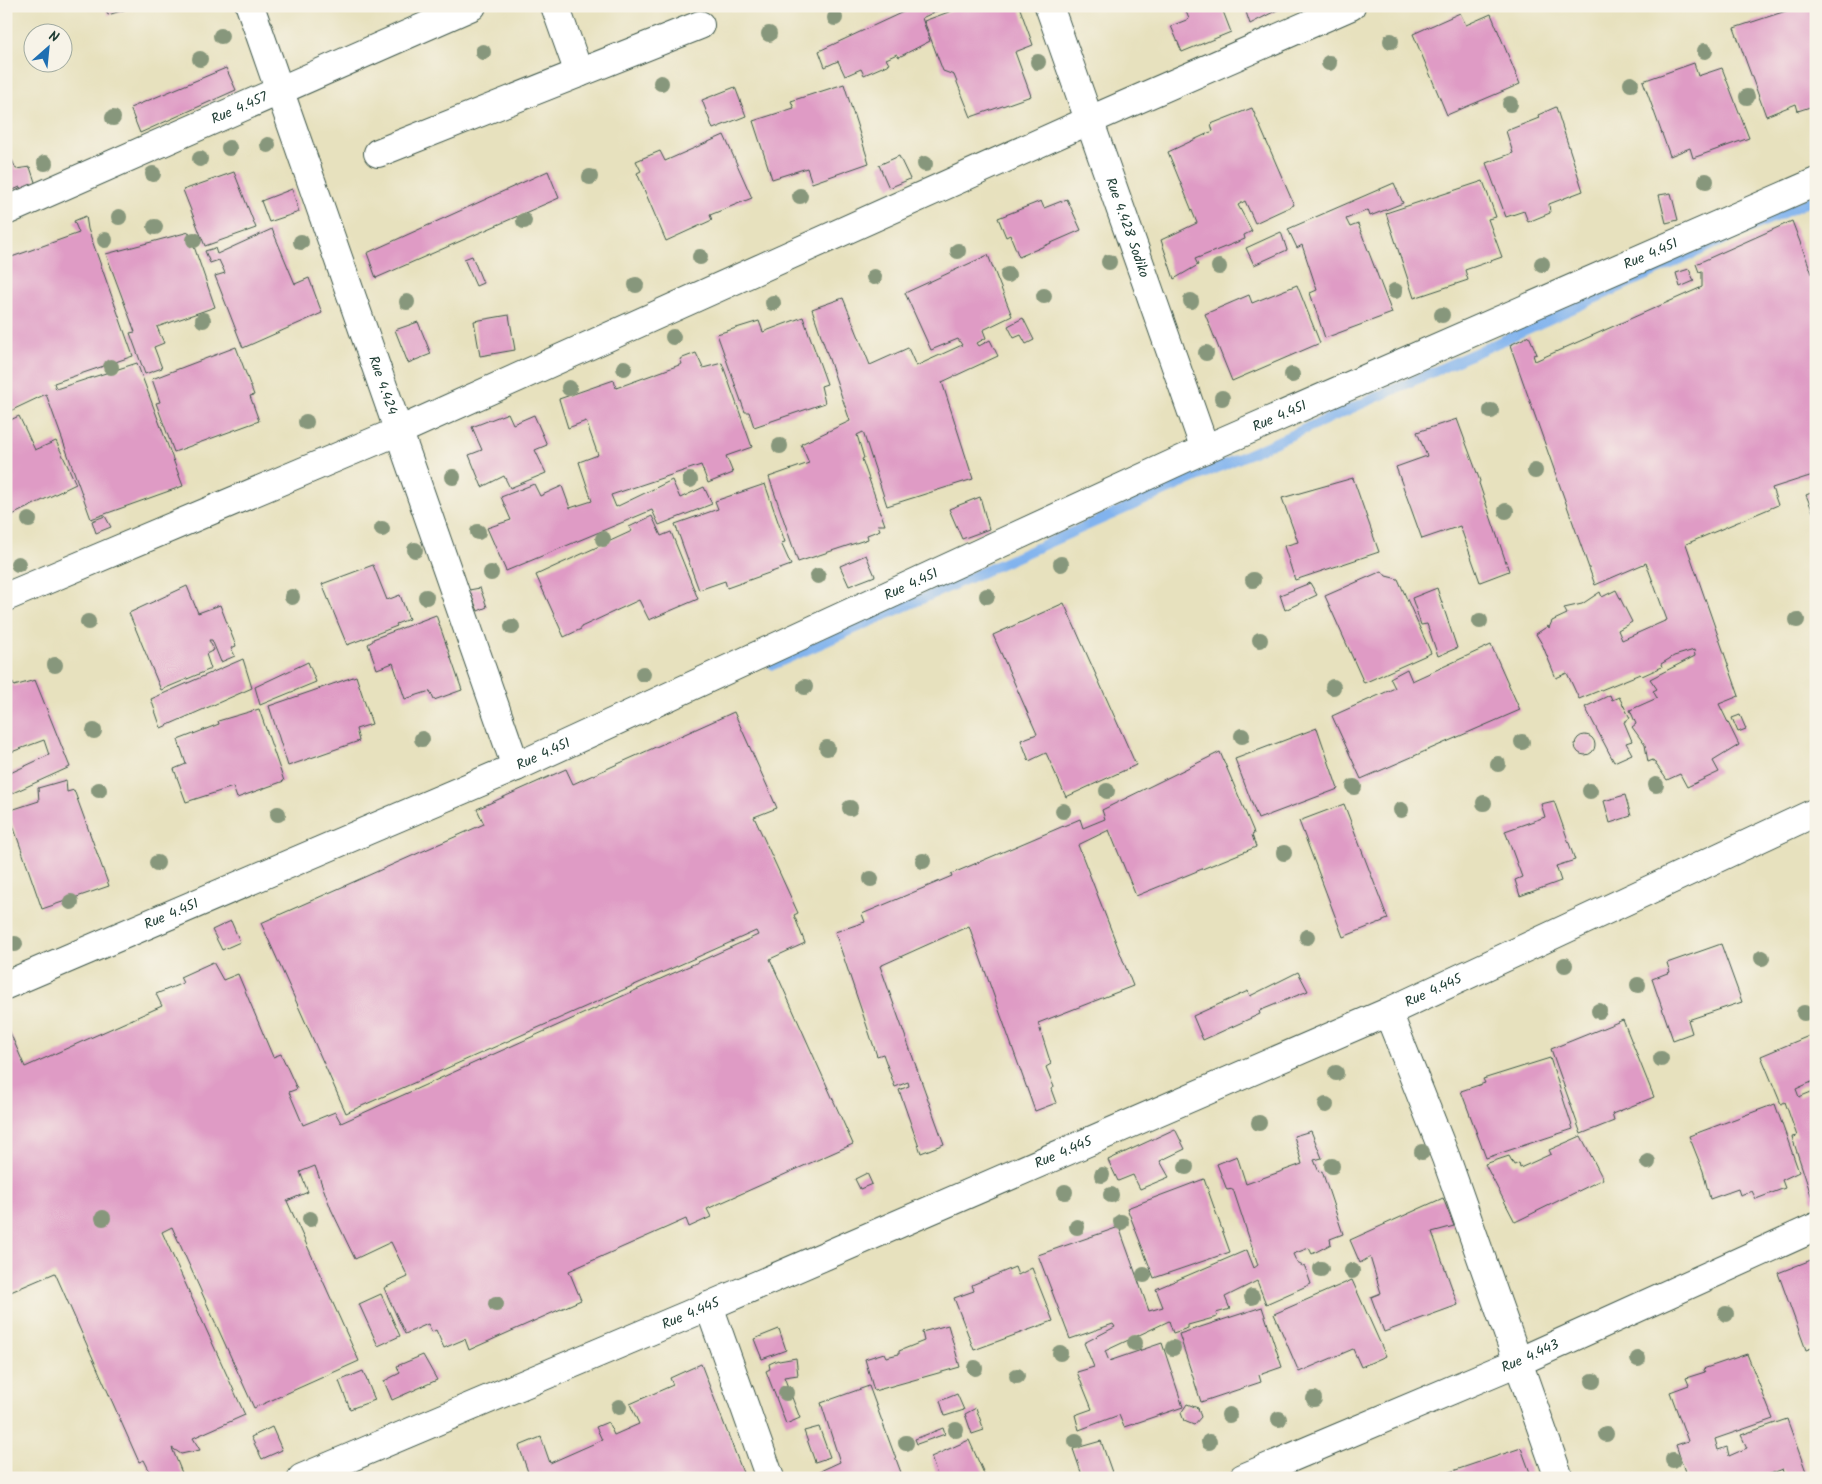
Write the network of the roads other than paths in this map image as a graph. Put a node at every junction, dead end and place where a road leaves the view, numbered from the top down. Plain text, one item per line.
1 (250, 6) edge
2 (472, 6) edge
3 (555, 6) edge
4 (1049, 6) edge
5 (1351, 6) edge
6 (700, 25) dead end
7 (579, 73) junction
8 (279, 92) junction
9 (1088, 121) junction
10 (378, 153) dead end
11 (1816, 182) edge
12 (6, 211) edge
13 (399, 431) junction
14 (1205, 448) junction
15 (6, 597) edge
16 (516, 767) junction
17 (1816, 812) edge
18 (6, 985) edge
19 (1388, 1012) junction
20 (1816, 1227) edge
21 (709, 1306) junction
22 (1518, 1362) junction
23 (302, 1478) edge
24 (770, 1478) edge
25 (1244, 1478) edge
26 (1559, 1478) edge

1 - 8 street, Rue 4.424
2 - 8 street, Rue 4.457
3 - 7 street
4 - 9 street, Rue 4.428 Sodiko
5 - 9 street
6 - 7 street
7 - 10 street
8 - 12 street, Rue 4.457
8 - 13 street, Rue 4.424
9 - 13 street
9 - 14 street, Rue 4.428 Sodiko
11 - 14 street, Rue 4.451
13 - 15 street
13 - 16 street, Rue 4.424
14 - 16 street, Rue 4.451
16 - 18 street, Rue 4.451
17 - 19 street, Rue 4.445
19 - 21 street, Rue 4.445
19 - 22 street
20 - 22 street, Rue 4.443
21 - 23 street, Rue 4.445
21 - 24 street
22 - 25 street, Rue 4.443
22 - 26 street

